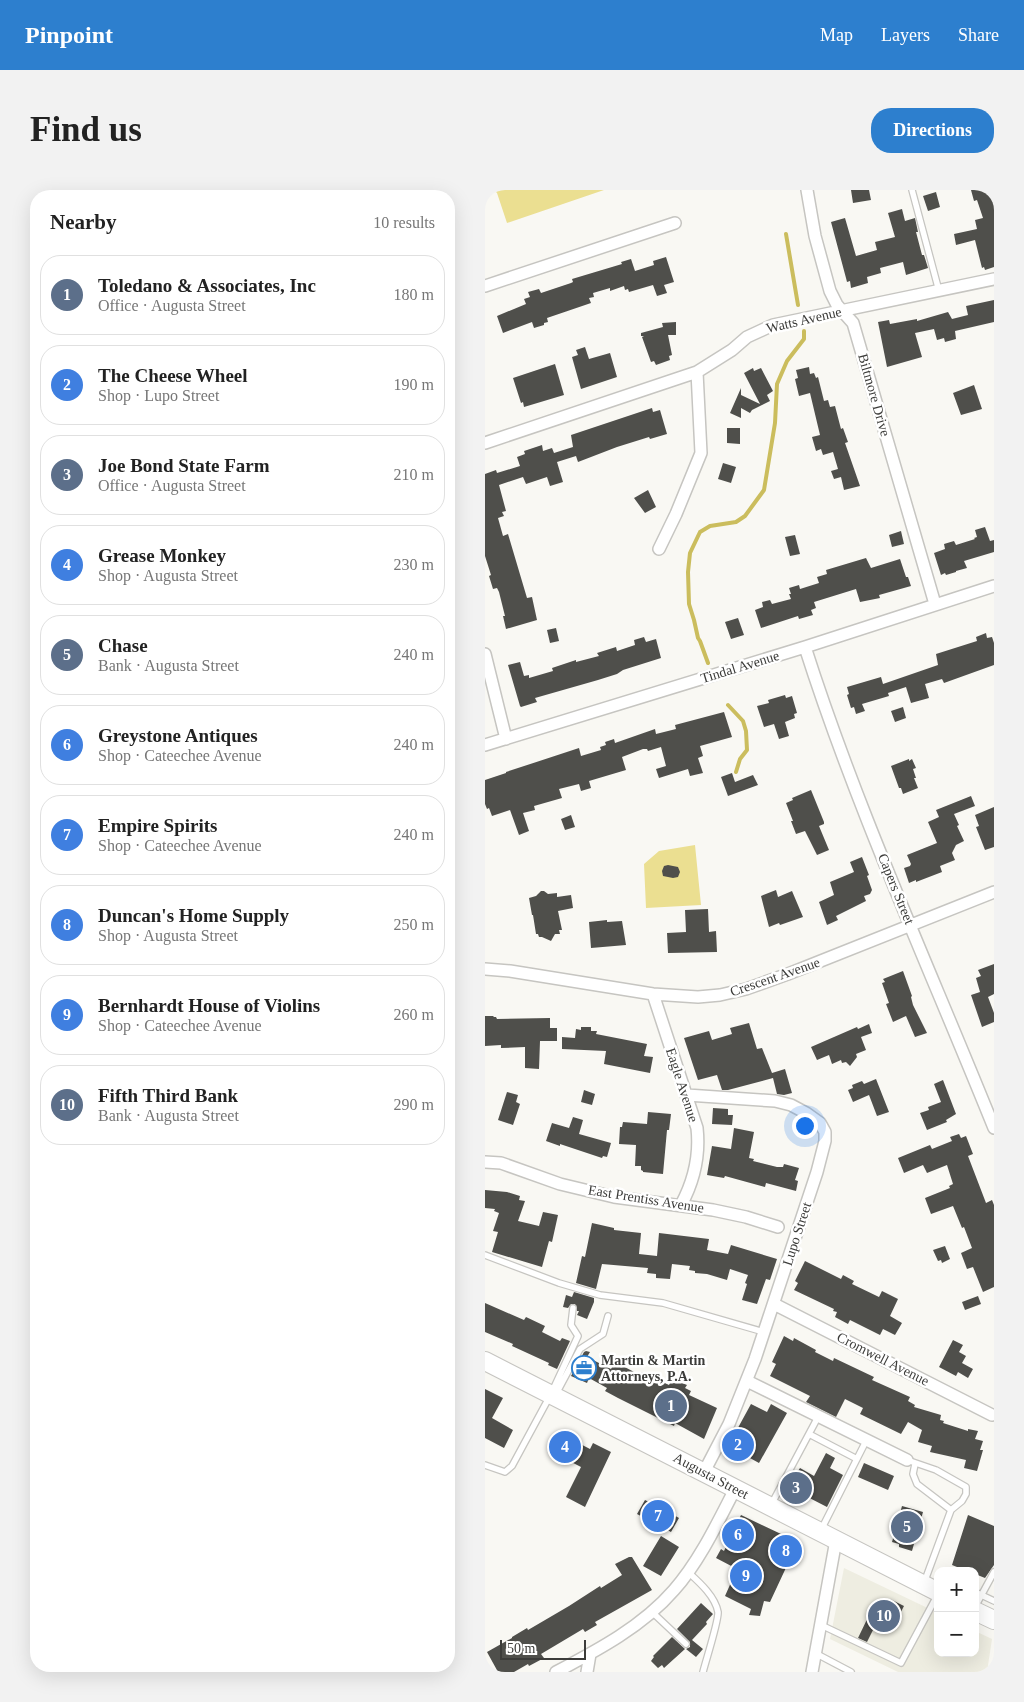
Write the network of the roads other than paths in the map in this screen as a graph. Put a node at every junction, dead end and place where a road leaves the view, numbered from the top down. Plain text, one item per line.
1 (807, 190) edge
2 (912, 190) edge
3 (675, 224) dead end
4 (994, 279) edge
5 (485, 286) edge
6 (939, 291) junction
7 (843, 311) junction
8 (697, 372) junction
9 (485, 443) edge
10 (659, 549) dead end
11 (994, 586) edge
12 (935, 604) junction
13 (805, 647) junction
14 (485, 655) edge
15 (507, 738) junction
16 (485, 745) edge
17 (994, 892) edge
18 (910, 924) junction
19 (485, 969) edge
20 (653, 994) junction
21 (687, 1094) junction
22 (994, 1128) edge
23 (485, 1153) edge
24 (485, 1162) edge
25 (501, 1163) junction
26 (681, 1205) junction
27 (778, 1227) dead end
28 (485, 1255) edge
29 (774, 1304) junction
30 (573, 1308) dead end
31 (609, 1316) dead end
32 (764, 1332) junction
33 (485, 1361) edge
34 (747, 1381) junction
35 (553, 1395) junction
36 (992, 1415) dead end
37 (818, 1417) junction
38 (809, 1434) junction
39 (866, 1441) junction
40 (857, 1459) junction
41 (911, 1462) junction
42 (485, 1465) edge
43 (704, 1472) junction
44 (735, 1489) junction
45 (770, 1507) junction
46 (951, 1510) junction
47 (820, 1532) junction
48 (836, 1540) junction
49 (688, 1572) junction
50 (994, 1572) edge
51 (933, 1590) edge
52 (979, 1600) edge
53 (994, 1601) edge
54 (979, 1604) edge
55 (979, 1606) edge
56 (652, 1612) junction
57 (994, 1620) edge
58 (821, 1625) junction
59 (686, 1644) dead end
60 (815, 1653) junction
61 (590, 1654) junction
62 (556, 1672) edge
63 (587, 1672) edge
64 (703, 1672) edge
65 (812, 1672) edge
66 (851, 1672) edge

1 - 7 street, Biltmore Drive
2 - 6 lane
3 - 5 street
4 - 6 street, Watts Avenue
6 - 7 street, Watts Avenue
7 - 8 street, Watts Avenue
7 - 12 street, Biltmore Drive
8 - 9 street, Watts Avenue
8 - 10 street
11 - 12 street, Tindal Avenue
12 - 13 street, Tindal Avenue
13 - 15 street, Tindal Avenue
13 - 18 street, Capers Street
14 - 15 street
15 - 16 street, Tindal Avenue
17 - 18 street, Crescent Avenue
18 - 20 street, Crescent Avenue
18 - 22 street, Capers Street
19 - 20 street, Crescent Avenue
20 - 21 street, Eagle Avenue
21 - 26 street, Eagle Avenue
21 - 29 street, Lupo Street
23 - 25 street
24 - 25 street, East Prentiss Avenue
25 - 26 street, East Prentiss Avenue
26 - 27 street, East Prentiss Avenue
28 - 32 lane
29 - 32 street, Lupo Street
29 - 36 street, Cromwell Avenue
30 - 35 lane
31 - 35 lane
32 - 34 street, Lupo Street
33 - 35 main road, Augusta Street
34 - 37 street
34 - 43 street, Lupo Street
35 - 42 lane
35 - 43 main road, Augusta Street
37 - 38 lane
37 - 39 street
38 - 40 lane
38 - 45 lane
39 - 40 lane
39 - 41 street
40 - 47 lane
41 - 46 lane
41 - 46 lane
43 - 44 main road, Augusta Street
44 - 45 main road, Augusta Street
44 - 49 street
45 - 47 main road, Augusta Street
46 - 51 lane
47 - 48 main road, Augusta Street
48 - 51 main road, Augusta Street
48 - 58 street
49 - 56 street
49 - 64 lane
50 - 52 lane
51 - 58 lane
53 - 54 lane
55 - 57 main road
56 - 59 lane
56 - 61 street
58 - 60 street
60 - 65 street
60 - 66 lane
61 - 62 street
61 - 63 street

